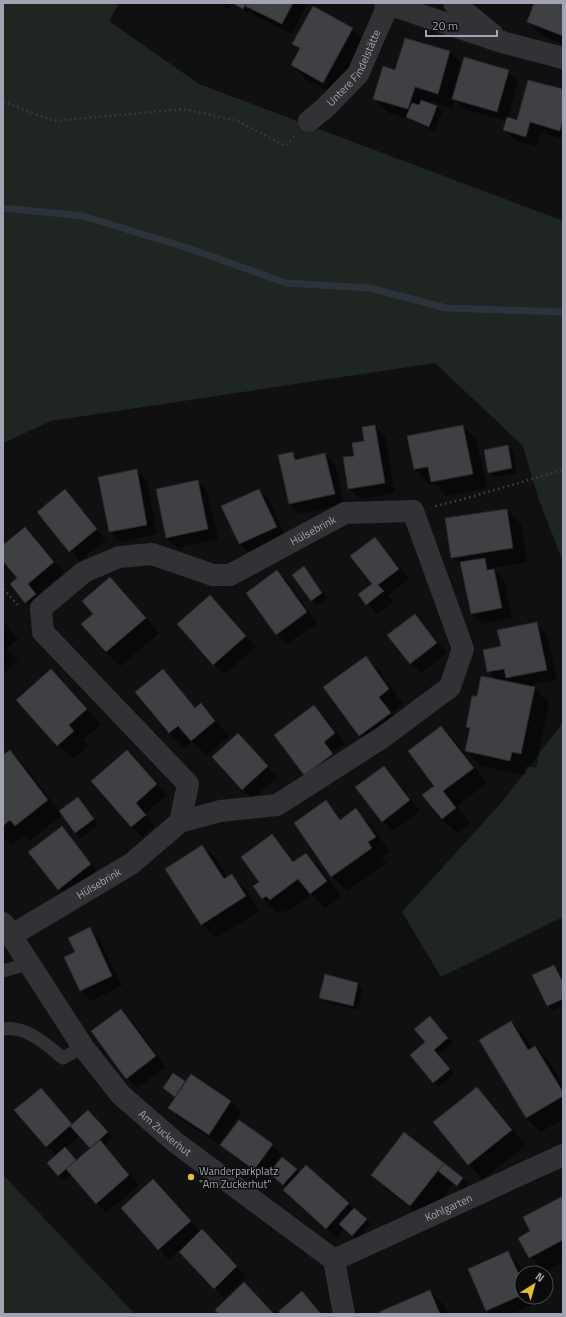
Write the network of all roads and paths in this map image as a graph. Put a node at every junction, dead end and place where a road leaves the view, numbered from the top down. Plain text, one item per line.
1 (454, 3) edge
2 (386, 4) edge
3 (502, 42) junction
4 (563, 58) edge
5 (3, 102) edge
6 (309, 121) joint
7 (563, 470) edge
8 (412, 511) junction
9 (180, 822) junction
10 (7, 929) edge
11 (30, 962) junction
12 (3, 971) edge
13 (3, 1030) edge
14 (83, 1047) junction
15 (563, 1155) edge
16 (334, 1260) junction
17 (344, 1314) edge

1 - 3 street, Untere Findelstätte
2 - 3 street, Untere Findelstätte
2 - 6 street, Untere Findelstätte
3 - 4 street, Untere Findelstätte
5 - 6 path
7 - 8 path
8 - 9 street, Hülsebrink
8 - 9 street, Hülsebrink
9 - 10 street, Hülsebrink
10 - 11 street, Am Zuckerhut
11 - 12 lane
11 - 14 street, Am Zuckerhut
13 - 14 lane
14 - 16 street, Am Zuckerhut
15 - 16 street, Kohlgarten
16 - 17 street

